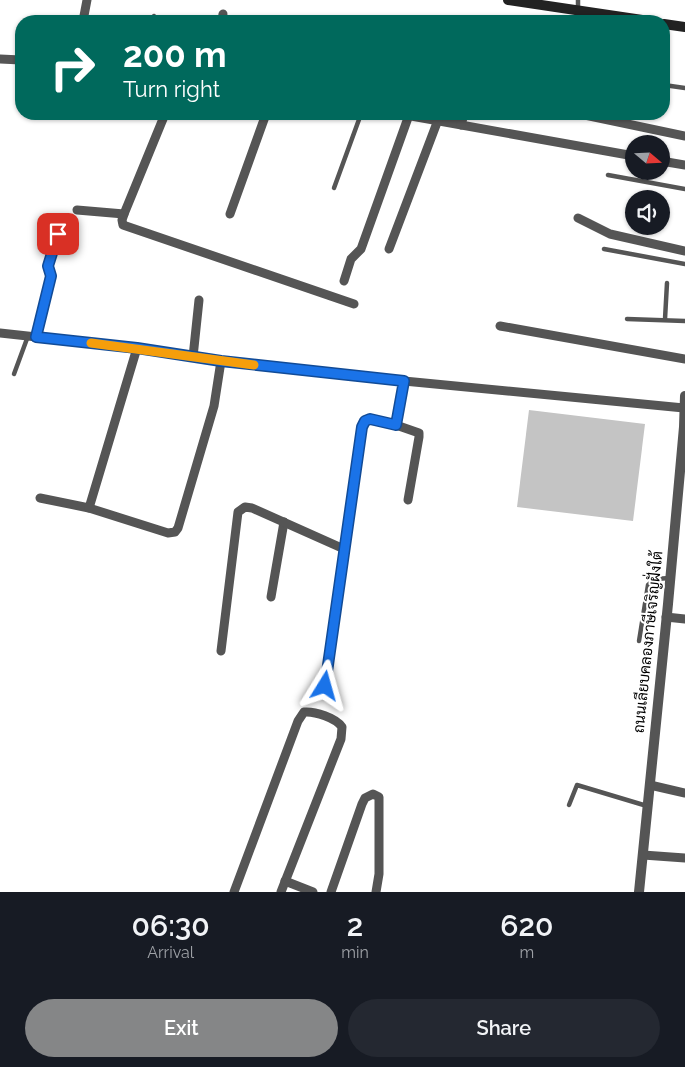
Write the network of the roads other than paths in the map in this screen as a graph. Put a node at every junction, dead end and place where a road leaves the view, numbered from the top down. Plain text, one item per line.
1 (87, 0) edge
2 (508, 0) edge
3 (521, 1) edge
4 (578, 5) edge
5 (84, 15) edge
6 (622, 15) edge
7 (670, 25) edge
8 (685, 27) edge
9 (0, 59) edge
10 (15, 60) edge
11 (670, 86) edge
12 (685, 88) edge
13 (163, 120) edge
14 (264, 120) edge
15 (359, 120) edge
16 (403, 120) edge
17 (438, 120) joint
18 (462, 120) edge
19 (609, 120) edge
20 (461, 125) junction
21 (685, 136) edge
22 (625, 154) edge
23 (670, 162) edge
24 (685, 165) edge
25 (608, 175) dead end
26 (334, 188) dead end
27 (685, 189) edge
28 (77, 210) dead end
29 (124, 214) junction
30 (230, 214) dead end
31 (578, 218) dead end
32 (58, 234) dead end
33 (389, 249) dead end
34 (604, 249) dead end
35 (685, 252) edge
36 (685, 264) edge
37 (344, 281) dead end
38 (667, 283) dead end
39 (198, 300) dead end
40 (354, 304) dead end
41 (627, 319) dead end
42 (665, 319) junction
43 (685, 321) edge
44 (500, 326) dead end
45 (0, 333) edge
46 (32, 336) junction
47 (137, 348) junction
48 (193, 357) junction
49 (685, 359) edge
50 (221, 361) junction
51 (14, 374) dead end
52 (404, 381) junction
53 (685, 396) edge
54 (684, 408) edge
55 (396, 425) junction
56 (40, 498) dead end
57 (408, 500) dead end
58 (88, 508) junction
59 (284, 522) junction
60 (344, 549) junction
61 (670, 578) junction
62 (272, 597) dead end
63 (666, 617) junction
64 (685, 619) edge
65 (639, 641) dead end
66 (221, 651) dead end
67 (325, 686) dead end
68 (650, 785) junction
69 (685, 794) edge
70 (570, 805) dead end
71 (647, 806) junction
72 (643, 855) junction
73 (685, 858) edge
74 (285, 881) junction
75 (234, 892) edge
76 (281, 892) edge
77 (313, 892) edge
78 (330, 892) edge
79 (376, 892) edge
80 (639, 892) edge

1 - 5 street
2 - 3 main road
3 - 4 main road
4 - 6 main road
7 - 8 main road
9 - 10 street
11 - 12 lane
13 - 29 street
14 - 30 street
15 - 26 lane
16 - 37 street
17 - 20 street
17 - 33 street
18 - 20 street
19 - 21 street
20 - 22 street
23 - 24 street
25 - 27 lane
28 - 29 street
29 - 40 street
31 - 35 street
32 - 46 street
34 - 36 lane
38 - 42 lane
39 - 48 street
41 - 42 lane
42 - 43 lane
44 - 49 street
45 - 46 street
46 - 47 street
46 - 51 lane
47 - 48 street
47 - 58 street
48 - 50 street
50 - 52 street
50 - 58 street
52 - 54 street
52 - 55 street
53 - 54 street, ถนนเลียบคลองภาษีเจริญฝั่งใต้
54 - 61 street, ถนนเลียบคลองภาษีเจริญฝั่งใต้
55 - 57 street
55 - 60 street
56 - 58 street
59 - 60 street
59 - 62 street
59 - 66 street
60 - 67 street
61 - 63 street, ถนนเลียบคลองภาษีเจริญฝั่งใต้
61 - 65 lane
63 - 64 street
63 - 68 street, ถนนเลียบคลองภาษีเจริญฝั่งใต้
68 - 69 street
68 - 71 street, ถนนเลียบคลองภาษีเจริญฝั่งใต้
70 - 71 lane
71 - 72 street, ถนนเลียบคลองภาษีเจริญฝั่งใต้
72 - 73 street
72 - 80 street, ถนนเลียบคลองภาษีเจริญฝั่งใต้
74 - 75 street
74 - 76 street
74 - 77 street
78 - 79 street

